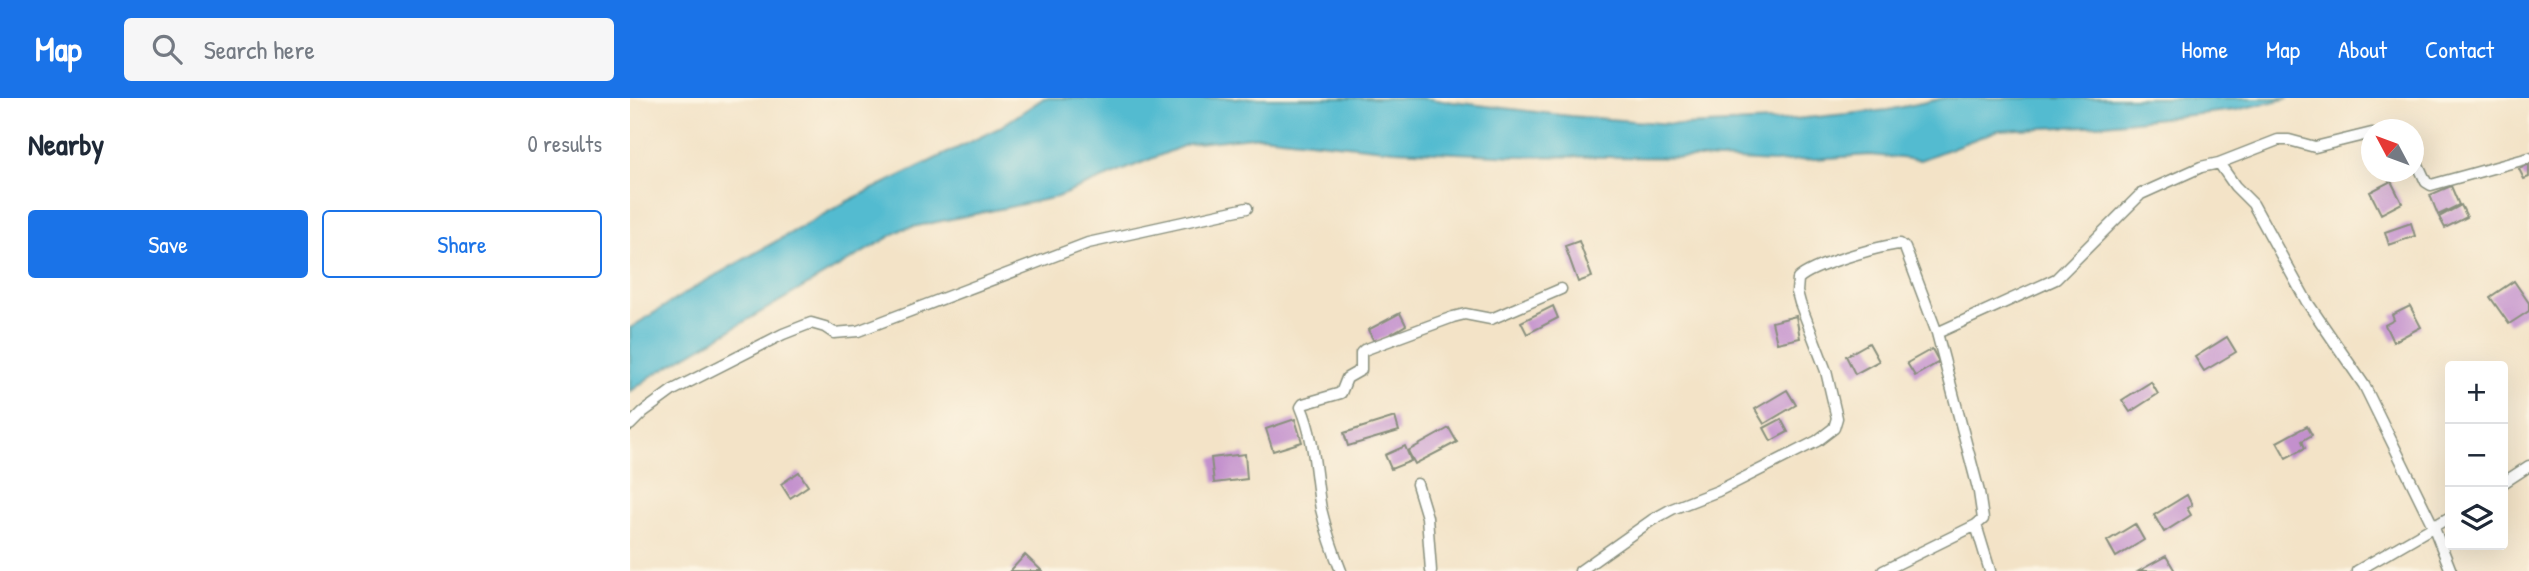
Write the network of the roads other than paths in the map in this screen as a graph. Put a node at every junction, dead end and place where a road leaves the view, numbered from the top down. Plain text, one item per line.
1 (2361, 136) edge
2 (2529, 158) edge
3 (2219, 163) junction
4 (2424, 178) edge
5 (1247, 208) dead end
6 (1561, 289) dead end
7 (1937, 333) junction
8 (630, 425) edge
9 (2529, 466) edge
10 (2508, 480) edge
11 (1416, 484) dead end
12 (2445, 520) edge
13 (1976, 525) junction
14 (2434, 528) junction
15 (1341, 571) edge
16 (1431, 571) edge
17 (1580, 571) edge
18 (1883, 571) edge
19 (1990, 571) edge
20 (2357, 571) edge
21 (2451, 571) edge

1 - 3 street
2 - 4 street
3 - 7 street
3 - 14 street
5 - 8 street
6 - 15 street
7 - 13 street
7 - 17 street
9 - 10 street
11 - 16 street
12 - 14 street
13 - 18 street
13 - 19 street
14 - 20 street
14 - 21 street

